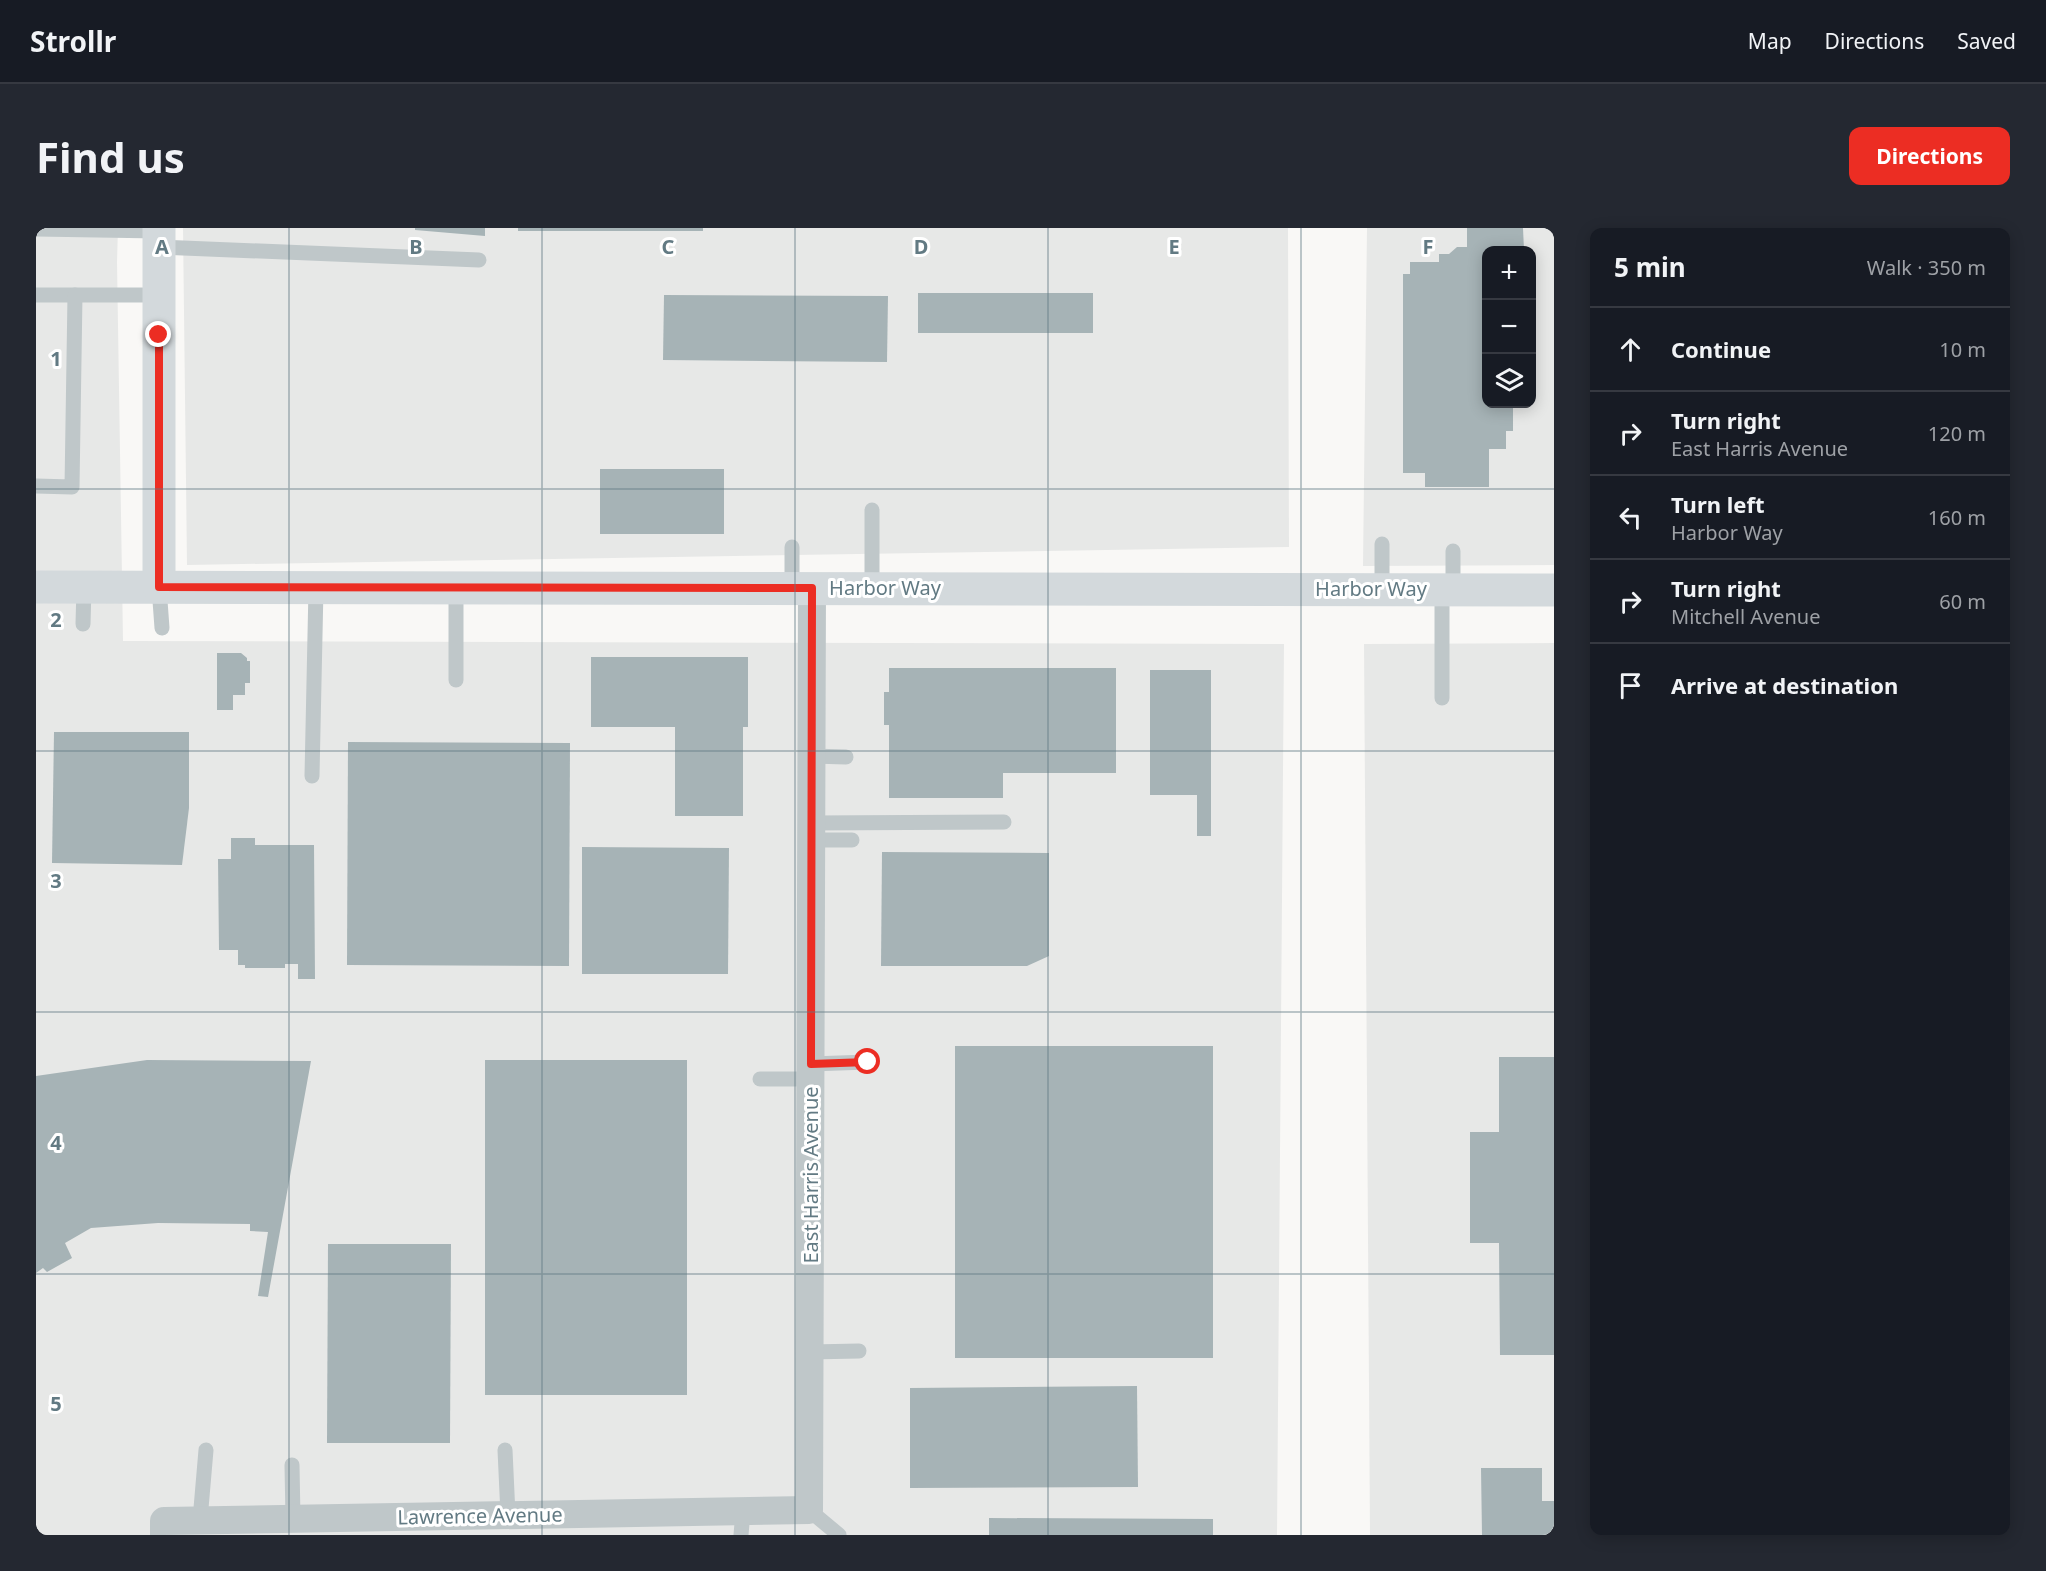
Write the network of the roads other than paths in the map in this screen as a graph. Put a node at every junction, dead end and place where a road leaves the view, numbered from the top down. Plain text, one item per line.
1 (36, 229) edge
2 (159, 235) edge
3 (479, 260) dead end
4 (36, 295) edge
5 (75, 295) junction
6 (159, 296) junction
7 (36, 486) edge
8 (872, 510) dead end
9 (1382, 544) dead end
10 (792, 547) dead end
11 (1453, 550) dead end
12 (36, 587) edge
13 (84, 587) junction
14 (159, 587) junction
15 (316, 588) junction
16 (456, 588) junction
17 (802, 588) junction
18 (872, 588) junction
19 (1382, 589) junction
20 (1448, 589) junction
21 (1554, 590) edge
22 (84, 624) dead end
23 (162, 628) dead end
24 (456, 680) dead end
25 (1442, 698) dead end
26 (812, 756) junction
27 (846, 757) dead end
28 (312, 776) dead end
29 (1004, 822) dead end
30 (811, 831) junction
31 (852, 840) dead end
32 (868, 1062) dead end
33 (811, 1071) junction
34 (760, 1079) dead end
35 (859, 1351) dead end
36 (810, 1352) junction
37 (206, 1450) dead end
38 (505, 1450) dead end
39 (292, 1465) dead end
40 (809, 1510) junction
41 (508, 1515) junction
42 (293, 1519) junction
43 (200, 1520) junction
44 (742, 1523) edge
45 (164, 1535) edge
46 (839, 1535) edge

1 - 2 lane
2 - 3 lane
2 - 6 street
4 - 5 lane
5 - 6 lane
5 - 7 lane
6 - 14 street
8 - 18 lane
9 - 19 lane
10 - 17 lane
11 - 20 lane
12 - 13 street, Harbor Way
13 - 14 street, Harbor Way
13 - 22 lane
14 - 15 street, Harbor Way
14 - 23 lane
15 - 16 street, Harbor Way
15 - 28 lane
16 - 17 street, Harbor Way
16 - 24 lane
17 - 18 street, Harbor Way
17 - 26 street, East Harris Avenue
18 - 19 street, Harbor Way
19 - 20 street, Harbor Way
20 - 21 street, Harbor Way
20 - 25 lane
26 - 27 lane
26 - 30 street, East Harris Avenue
29 - 30 lane
30 - 31 lane
30 - 33 street, East Harris Avenue
32 - 33 lane
33 - 34 lane
33 - 36 street, East Harris Avenue
35 - 36 lane
36 - 40 street, East Harris Avenue
37 - 43 lane
38 - 41 lane
39 - 42 lane
40 - 44 street, Lawrence Avenue
40 - 46 lane
41 - 42 street, Lawrence Avenue
41 - 44 street, Lawrence Avenue
42 - 43 street, Lawrence Avenue
43 - 45 street, Lawrence Avenue

